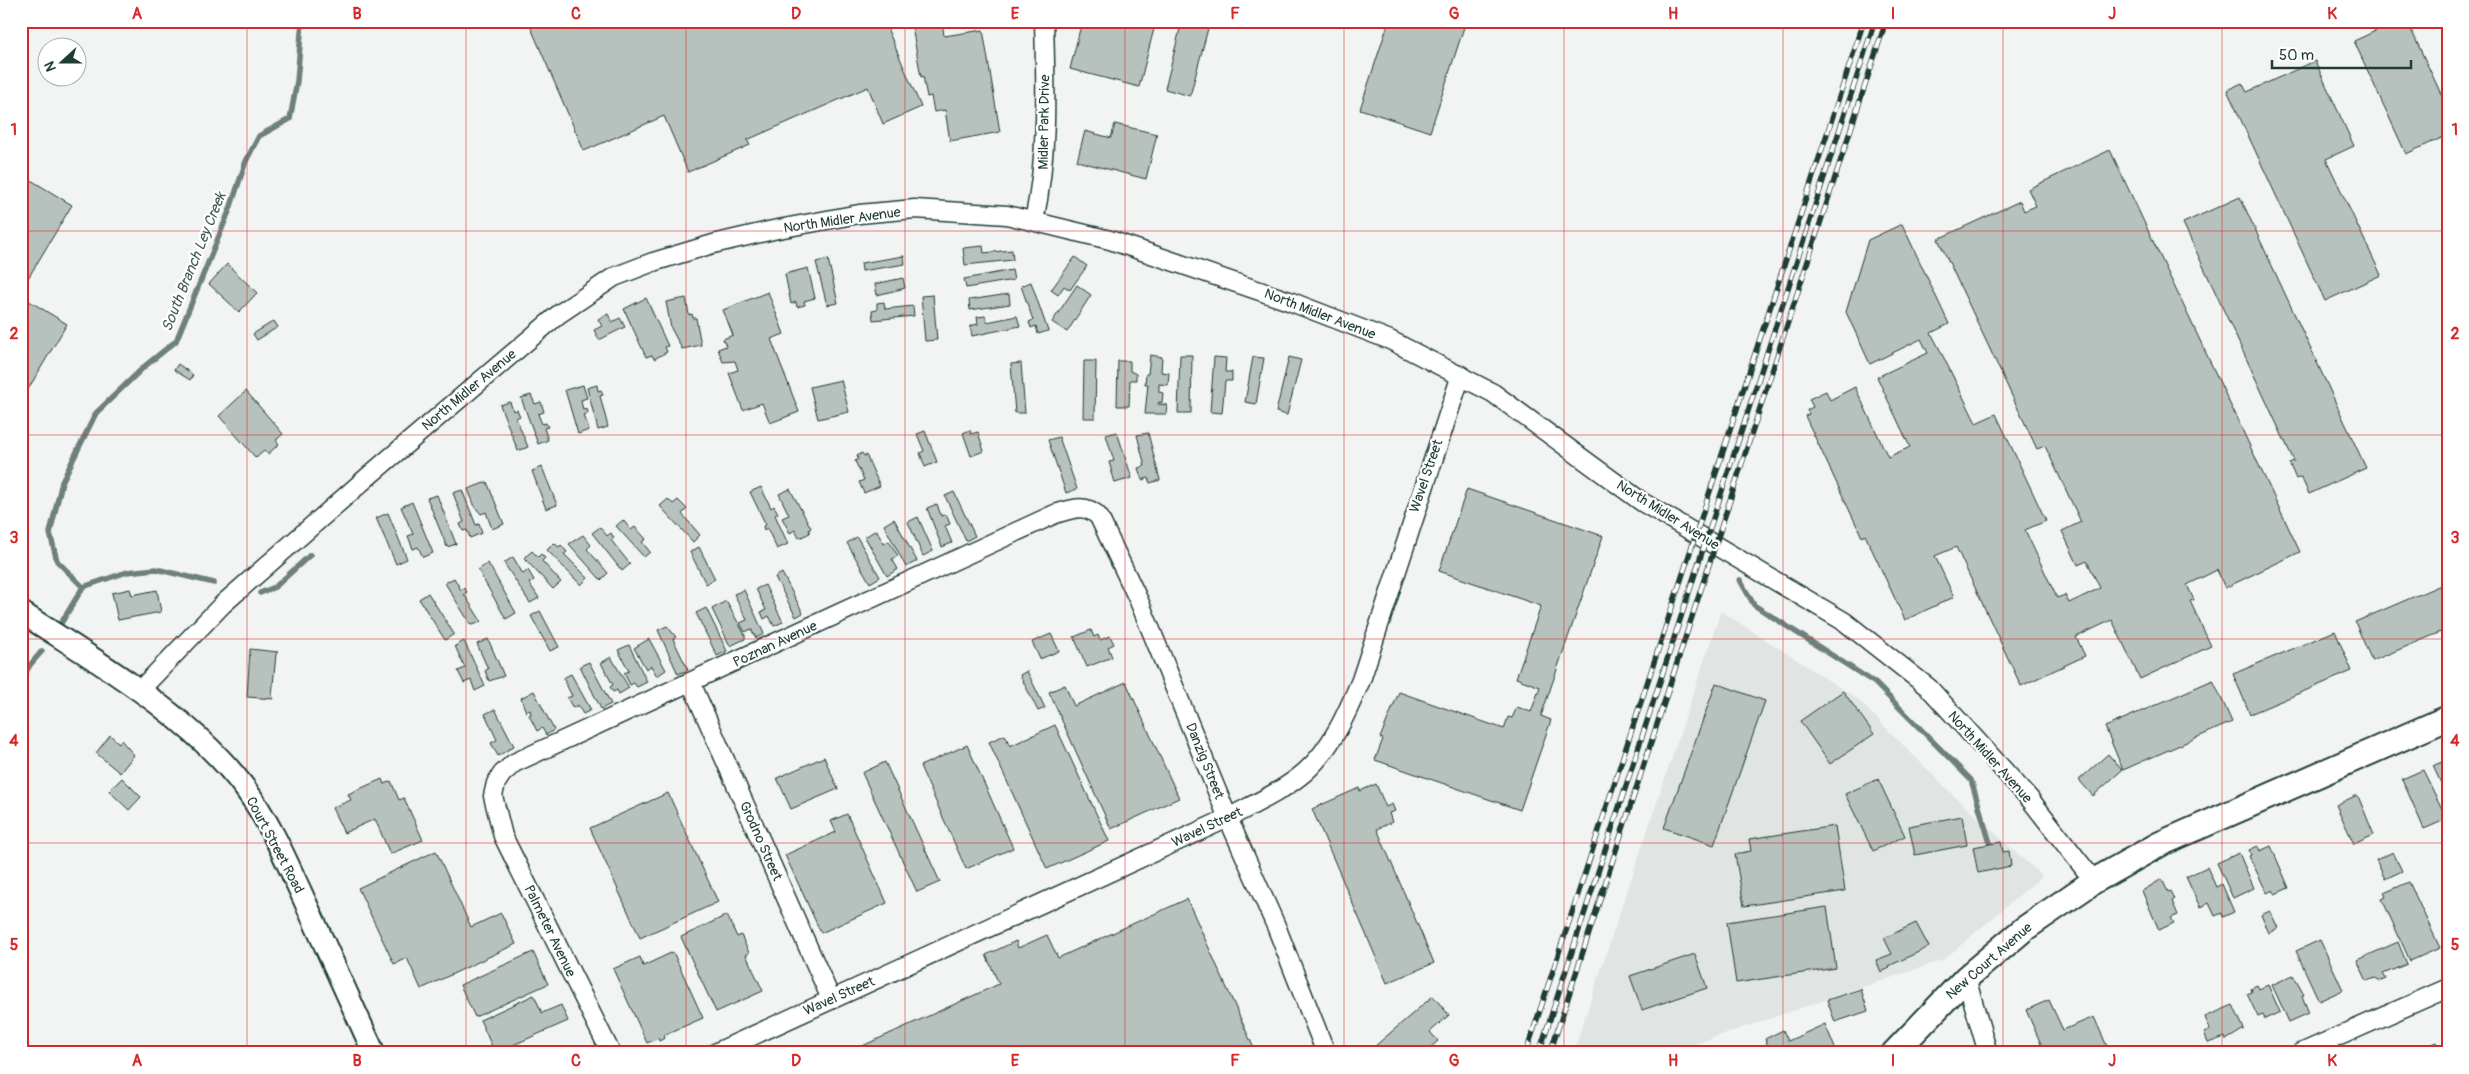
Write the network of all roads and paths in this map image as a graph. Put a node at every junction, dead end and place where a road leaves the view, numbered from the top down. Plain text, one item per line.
1 (1044, 21) edge
2 (1034, 221) junction
3 (1461, 375) junction
4 (1084, 508) joint
5 (21, 612) edge
6 (691, 683) junction
7 (139, 692) junction
8 (2448, 718) edge
9 (495, 806) joint
10 (1228, 818) junction
11 (2094, 881) junction
12 (1966, 978) junction
13 (2448, 988) edge
14 (831, 999) junction
15 (374, 1053) edge
16 (611, 1053) edge
17 (715, 1053) edge
18 (1326, 1053) edge
19 (1894, 1053) edge
20 (1988, 1053) edge
21 (2302, 1053) edge

1 - 2 street, Midler Park Drive
2 - 3 street, North Midler Avenue
2 - 7 street, North Midler Avenue
3 - 10 street, Wavel Street
3 - 11 street, North Midler Avenue
4 - 6 street, Poznan Avenue
4 - 10 street, Danzig Street
5 - 7 street, Court Street Road
6 - 9 street, Poznan Avenue
6 - 14 street, Grodno Street
7 - 15 street, Court Street Road
8 - 11 main road
9 - 16 street, Palmeter Avenue
10 - 14 street, Wavel Street
10 - 18 street, Danzig Street
11 - 12 main road, New Court Avenue
12 - 19 main road, New Court Avenue
12 - 20 street
13 - 21 street
14 - 17 street, Wavel Street

